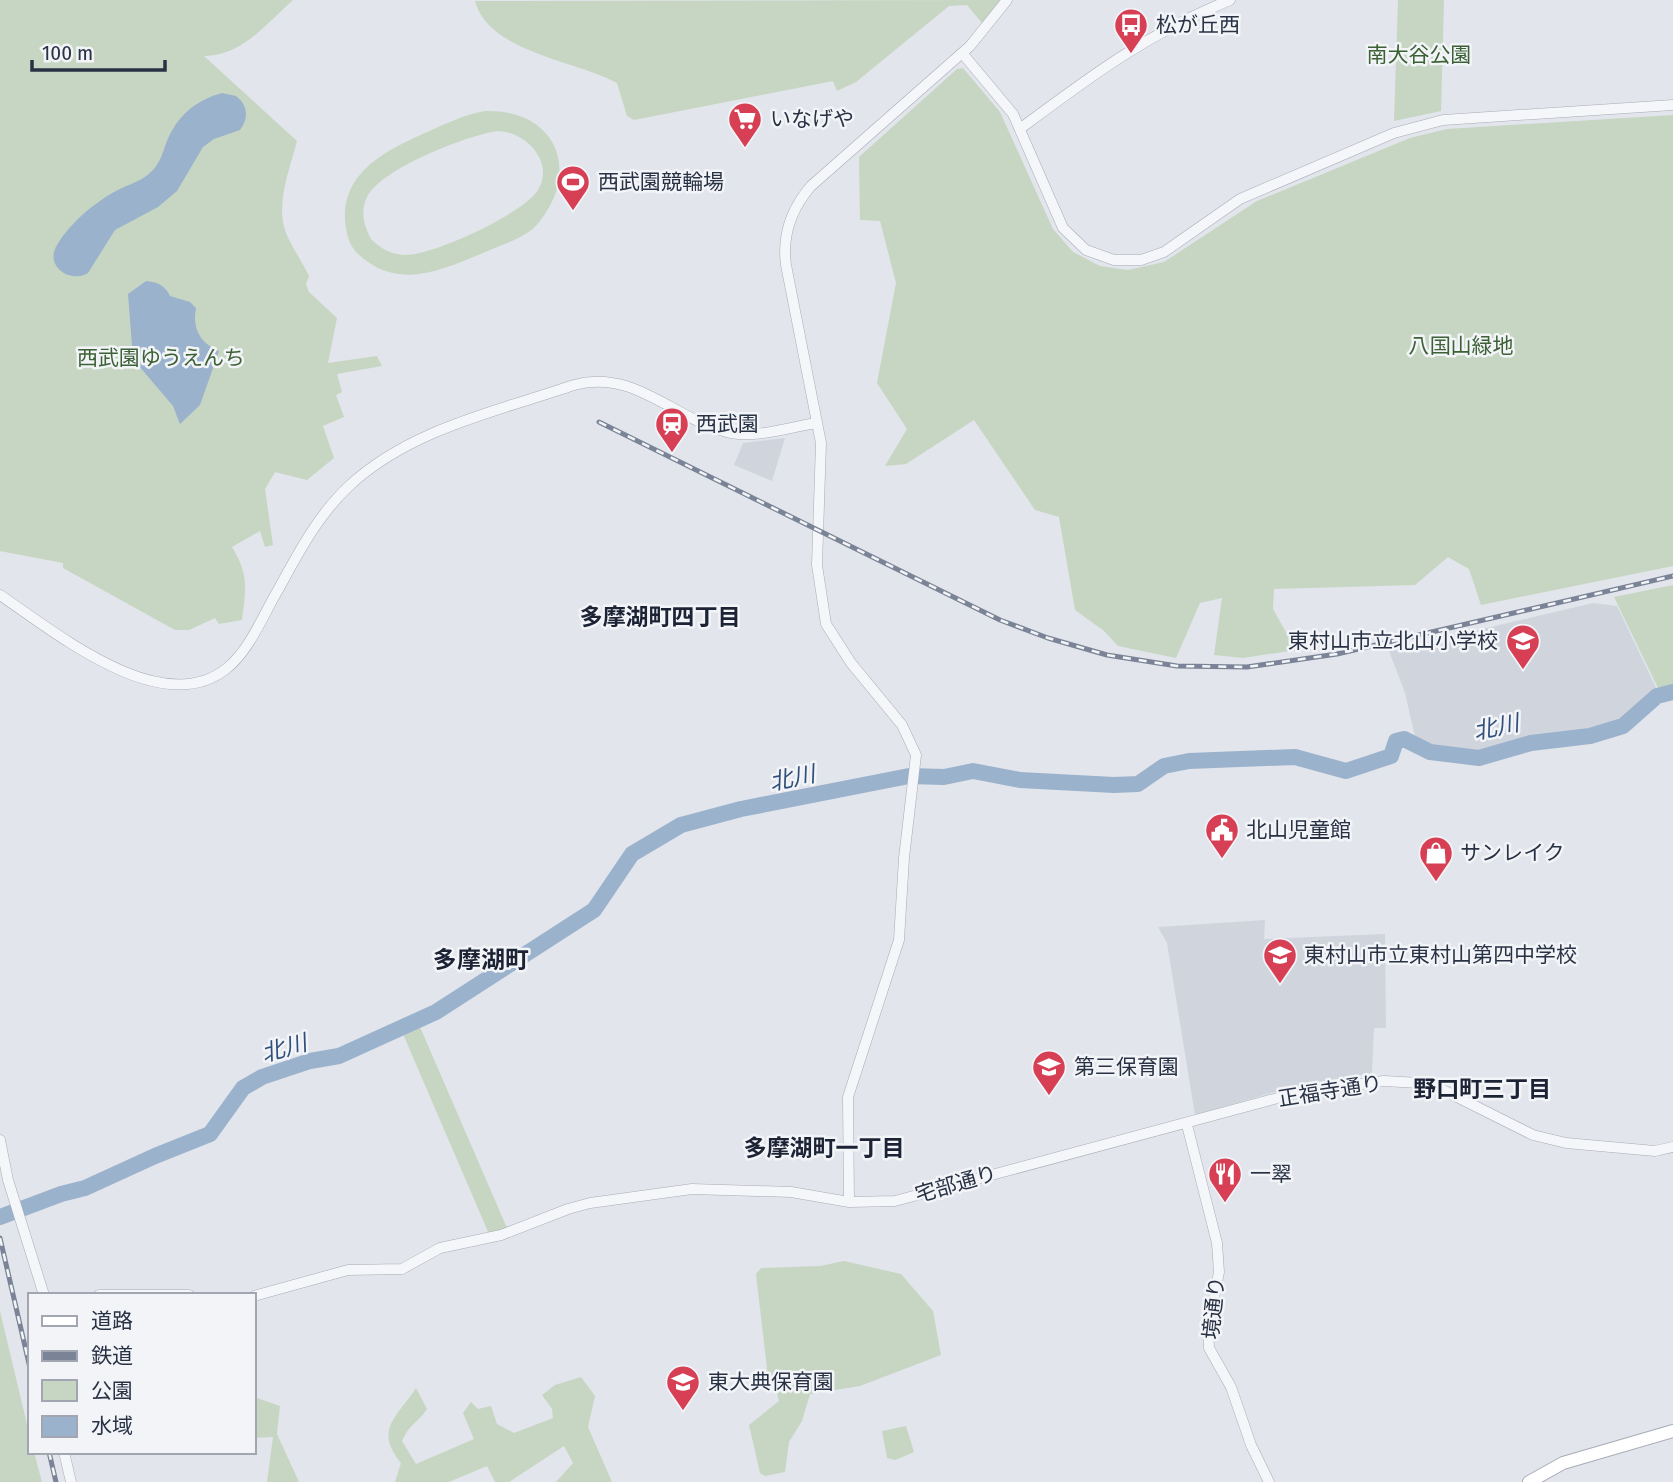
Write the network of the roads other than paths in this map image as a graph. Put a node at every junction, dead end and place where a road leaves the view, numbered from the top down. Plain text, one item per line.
1 (1007, 0) edge
2 (1230, 0) edge
3 (962, 53) junction
4 (1673, 106) edge
5 (1021, 128) junction
6 (817, 423) junction
7 (0, 596) edge
8 (1187, 1125) junction
9 (0, 1140) edge
10 (1673, 1147) edge
11 (849, 1202) junction
12 (43, 1293) edge
13 (256, 1295) edge
14 (1673, 1431) edge
15 (64, 1454) edge
16 (71, 1482) edge
17 (1269, 1482) edge
18 (1529, 1482) edge

1 - 3 street
2 - 5 street
3 - 5 street
3 - 6 street
4 - 5 street
6 - 7 street
6 - 11 street
8 - 10 street, 正福寺通り
8 - 11 street, 宅部通り
8 - 17 street, 境通り
9 - 12 street
11 - 13 street, 宅部通り
14 - 18 main road
15 - 16 street

